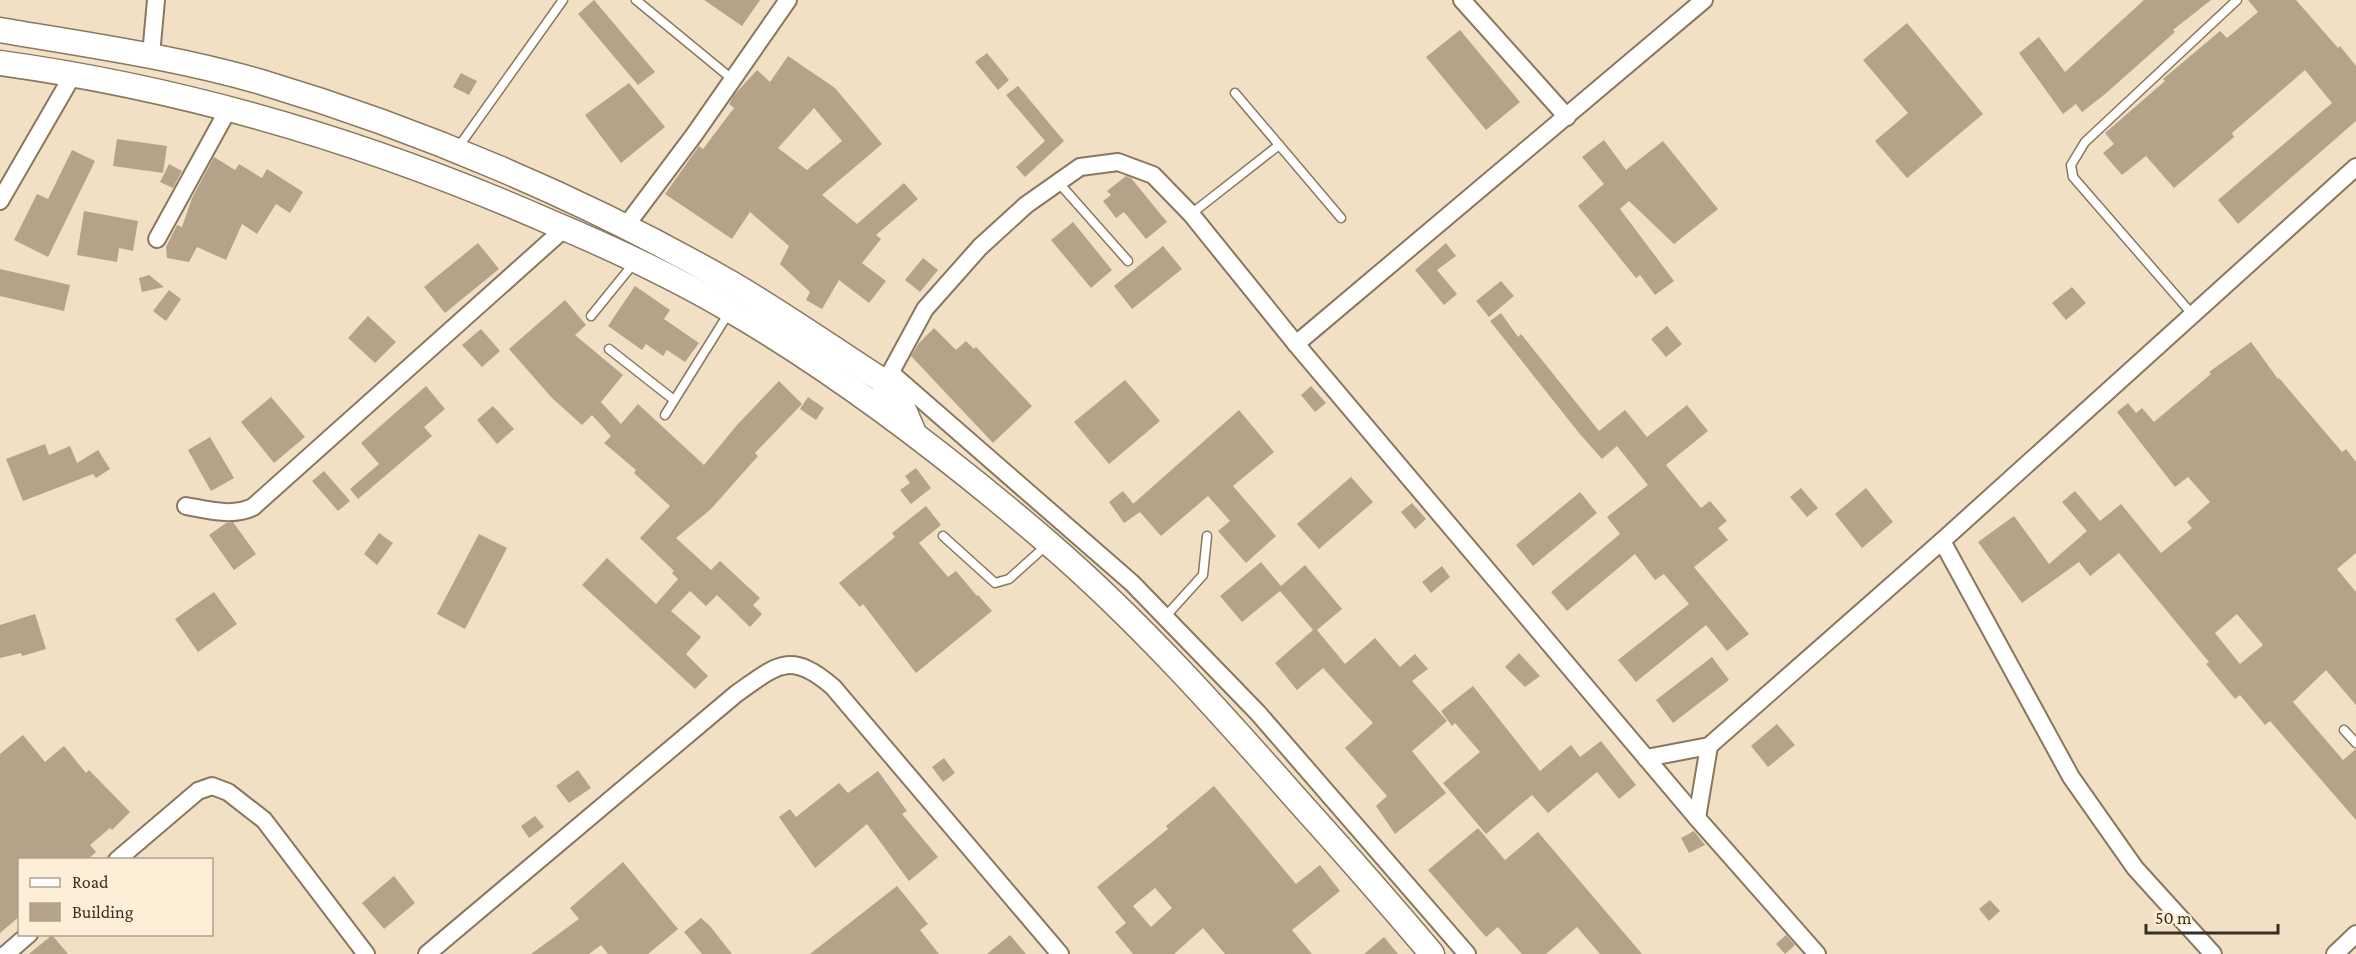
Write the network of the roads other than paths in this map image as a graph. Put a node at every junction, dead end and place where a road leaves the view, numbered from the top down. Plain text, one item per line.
1 (156, 0) edge
2 (563, 0) edge
3 (636, 0) edge
4 (788, 0) edge
5 (1462, 0) edge
6 (1704, 0) edge
7 (2237, 0) edge
8 (0, 30) edge
9 (152, 55) junction
10 (0, 63) edge
11 (74, 73) junction
12 (732, 79) junction
13 (1235, 93) dead end
14 (229, 108) junction
15 (1567, 117) junction
16 (1278, 145) junction
17 (455, 152) junction
18 (2356, 167) edge
19 (1058, 182) junction
20 (0, 201) edge
21 (1191, 214) junction
22 (1341, 218) dead end
23 (625, 226) junction
24 (565, 228) junction
25 (157, 239) dead end
26 (636, 260) junction
27 (1128, 261) dead end
28 (730, 310) junction
29 (2192, 314) junction
30 (591, 316) dead end
31 (1296, 344) junction
32 (609, 349) dead end
33 (888, 378) junction
34 (675, 400) junction
35 (872, 404) junction
36 (665, 415) dead end
37 (915, 434) junction
38 (186, 506) dead end
39 (943, 536) dead end
40 (1207, 536) dead end
41 (1942, 541) junction
42 (1048, 544) junction
43 (1166, 617) junction
44 (2344, 730) dead end
45 (2356, 743) edge
46 (1709, 746) junction
47 (1647, 758) junction
48 (1697, 818) junction
49 (119, 858) edge
50 (2356, 934) edge
51 (27, 936) edge
52 (6, 954) edge
53 (366, 954) edge
54 (427, 954) edge
55 (1060, 954) edge
56 (1432, 954) edge
57 (1467, 954) edge
58 (1817, 954) edge
59 (2213, 954) edge
60 (2335, 954) edge

1 - 9 street
2 - 17 lane
3 - 12 lane
4 - 12 street
5 - 15 street
6 - 15 street
7 - 29 lane
8 - 9 main road
9 - 17 main road
10 - 11 main road
11 - 14 main road
11 - 20 street
12 - 23 street
13 - 16 lane
14 - 24 main road
14 - 25 street
15 - 31 street
16 - 21 lane
16 - 22 lane
17 - 23 main road
18 - 29 street
19 - 21 street
19 - 27 lane
19 - 33 street
21 - 31 street
23 - 33 main road
24 - 26 main road
24 - 38 street
26 - 28 main road
26 - 30 lane
28 - 34 lane
28 - 35 main road
29 - 41 street
31 - 47 street
32 - 34 lane
33 - 35 street
33 - 37 main road
33 - 43 street
34 - 36 lane
35 - 37 main road
37 - 42 main road
39 - 42 lane
40 - 43 lane
41 - 46 street
41 - 59 street
42 - 56 main road
43 - 57 street
44 - 45 lane
46 - 47 street
46 - 48 street
47 - 48 street
48 - 58 street
49 - 53 street
50 - 60 street
51 - 52 street
54 - 55 street

